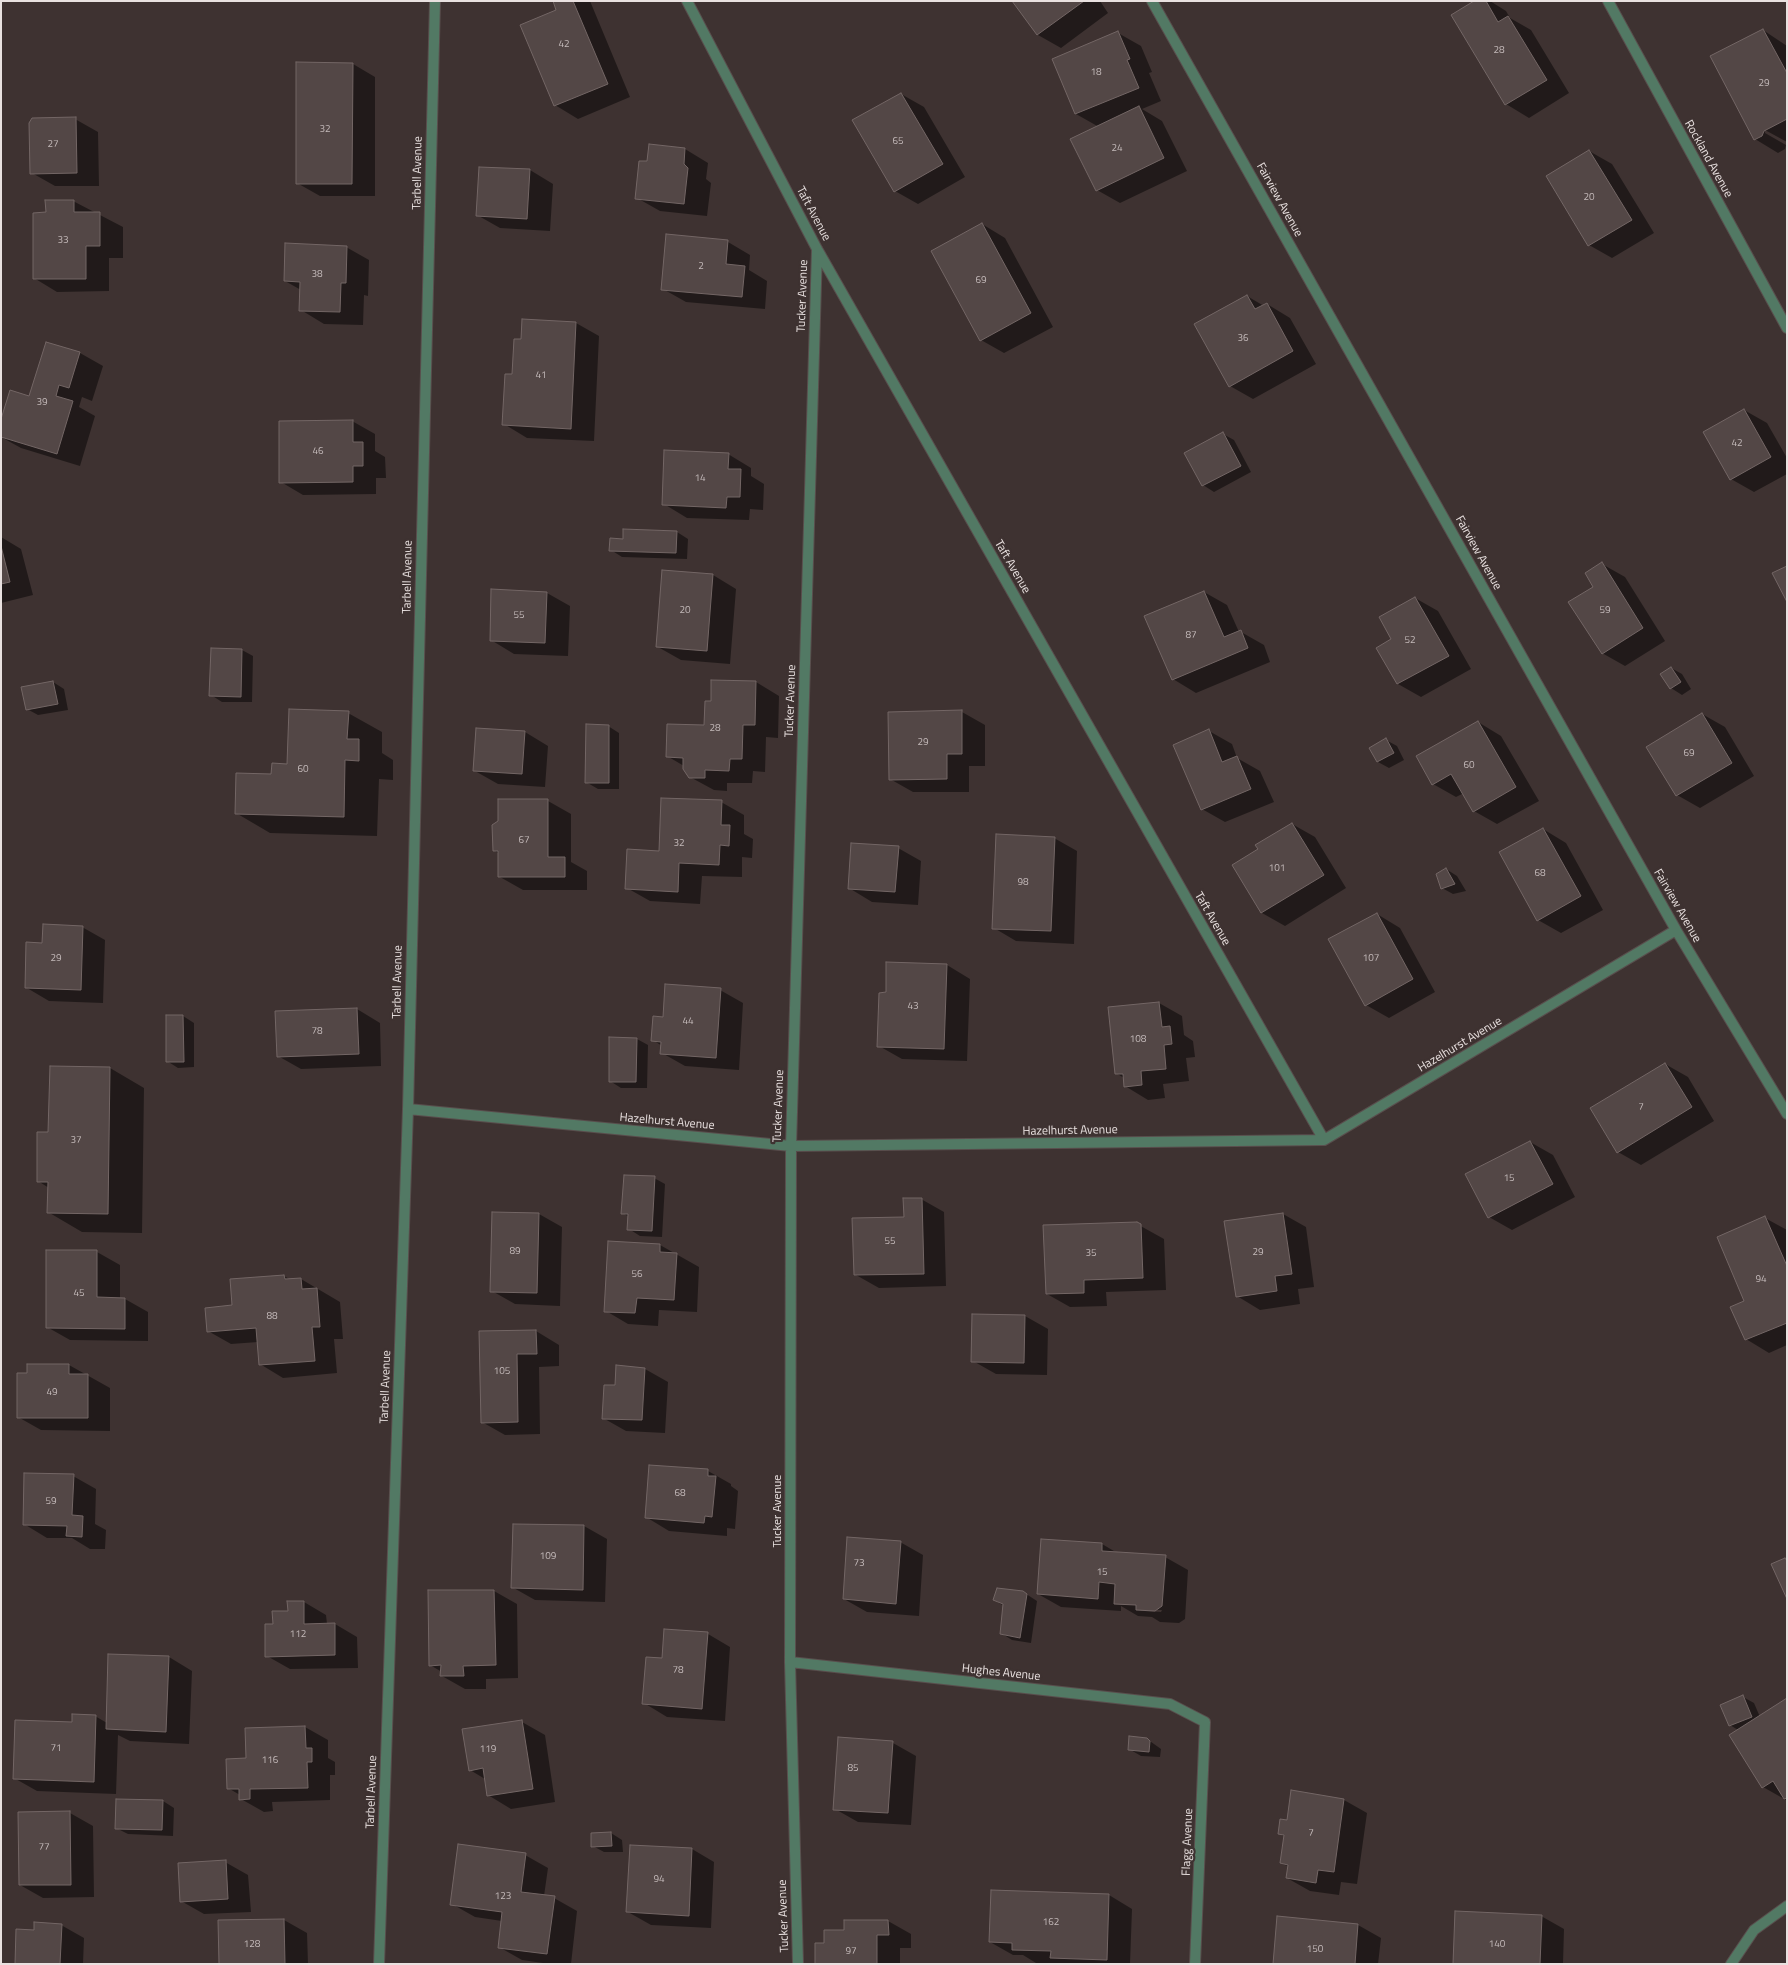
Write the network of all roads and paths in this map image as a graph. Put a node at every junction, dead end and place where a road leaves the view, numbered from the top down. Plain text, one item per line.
1 (435, 1) edge
2 (687, 1) edge
3 (1152, 1) edge
4 (1608, 1) edge
5 (817, 249) junction
6 (1787, 328) edge
7 (1676, 930) junction
8 (408, 1110) junction
9 (1787, 1114) edge
10 (1324, 1140) junction
11 (791, 1146) junction
12 (790, 1662) junction
13 (1205, 1722) joint
14 (1787, 1906) edge
15 (379, 1964) edge
16 (798, 1964) edge
17 (1195, 1964) edge
18 (1731, 1964) edge

1 - 8 street, Tarbell Avenue
2 - 5 street, Taft Avenue
3 - 7 street, Fairview Avenue
4 - 6 street, Rockland Avenue
5 - 10 street, Taft Avenue
5 - 11 street, Tucker Avenue
7 - 9 street, Fairview Avenue
7 - 10 street, Hazelhurst Avenue
8 - 11 street, Hazelhurst Avenue
8 - 15 street, Tarbell Avenue
10 - 11 street, Hazelhurst Avenue
11 - 12 street, Tucker Avenue
12 - 13 street, Hughes Avenue
12 - 16 street, Tucker Avenue
13 - 17 street, Flagg Avenue
14 - 18 street

